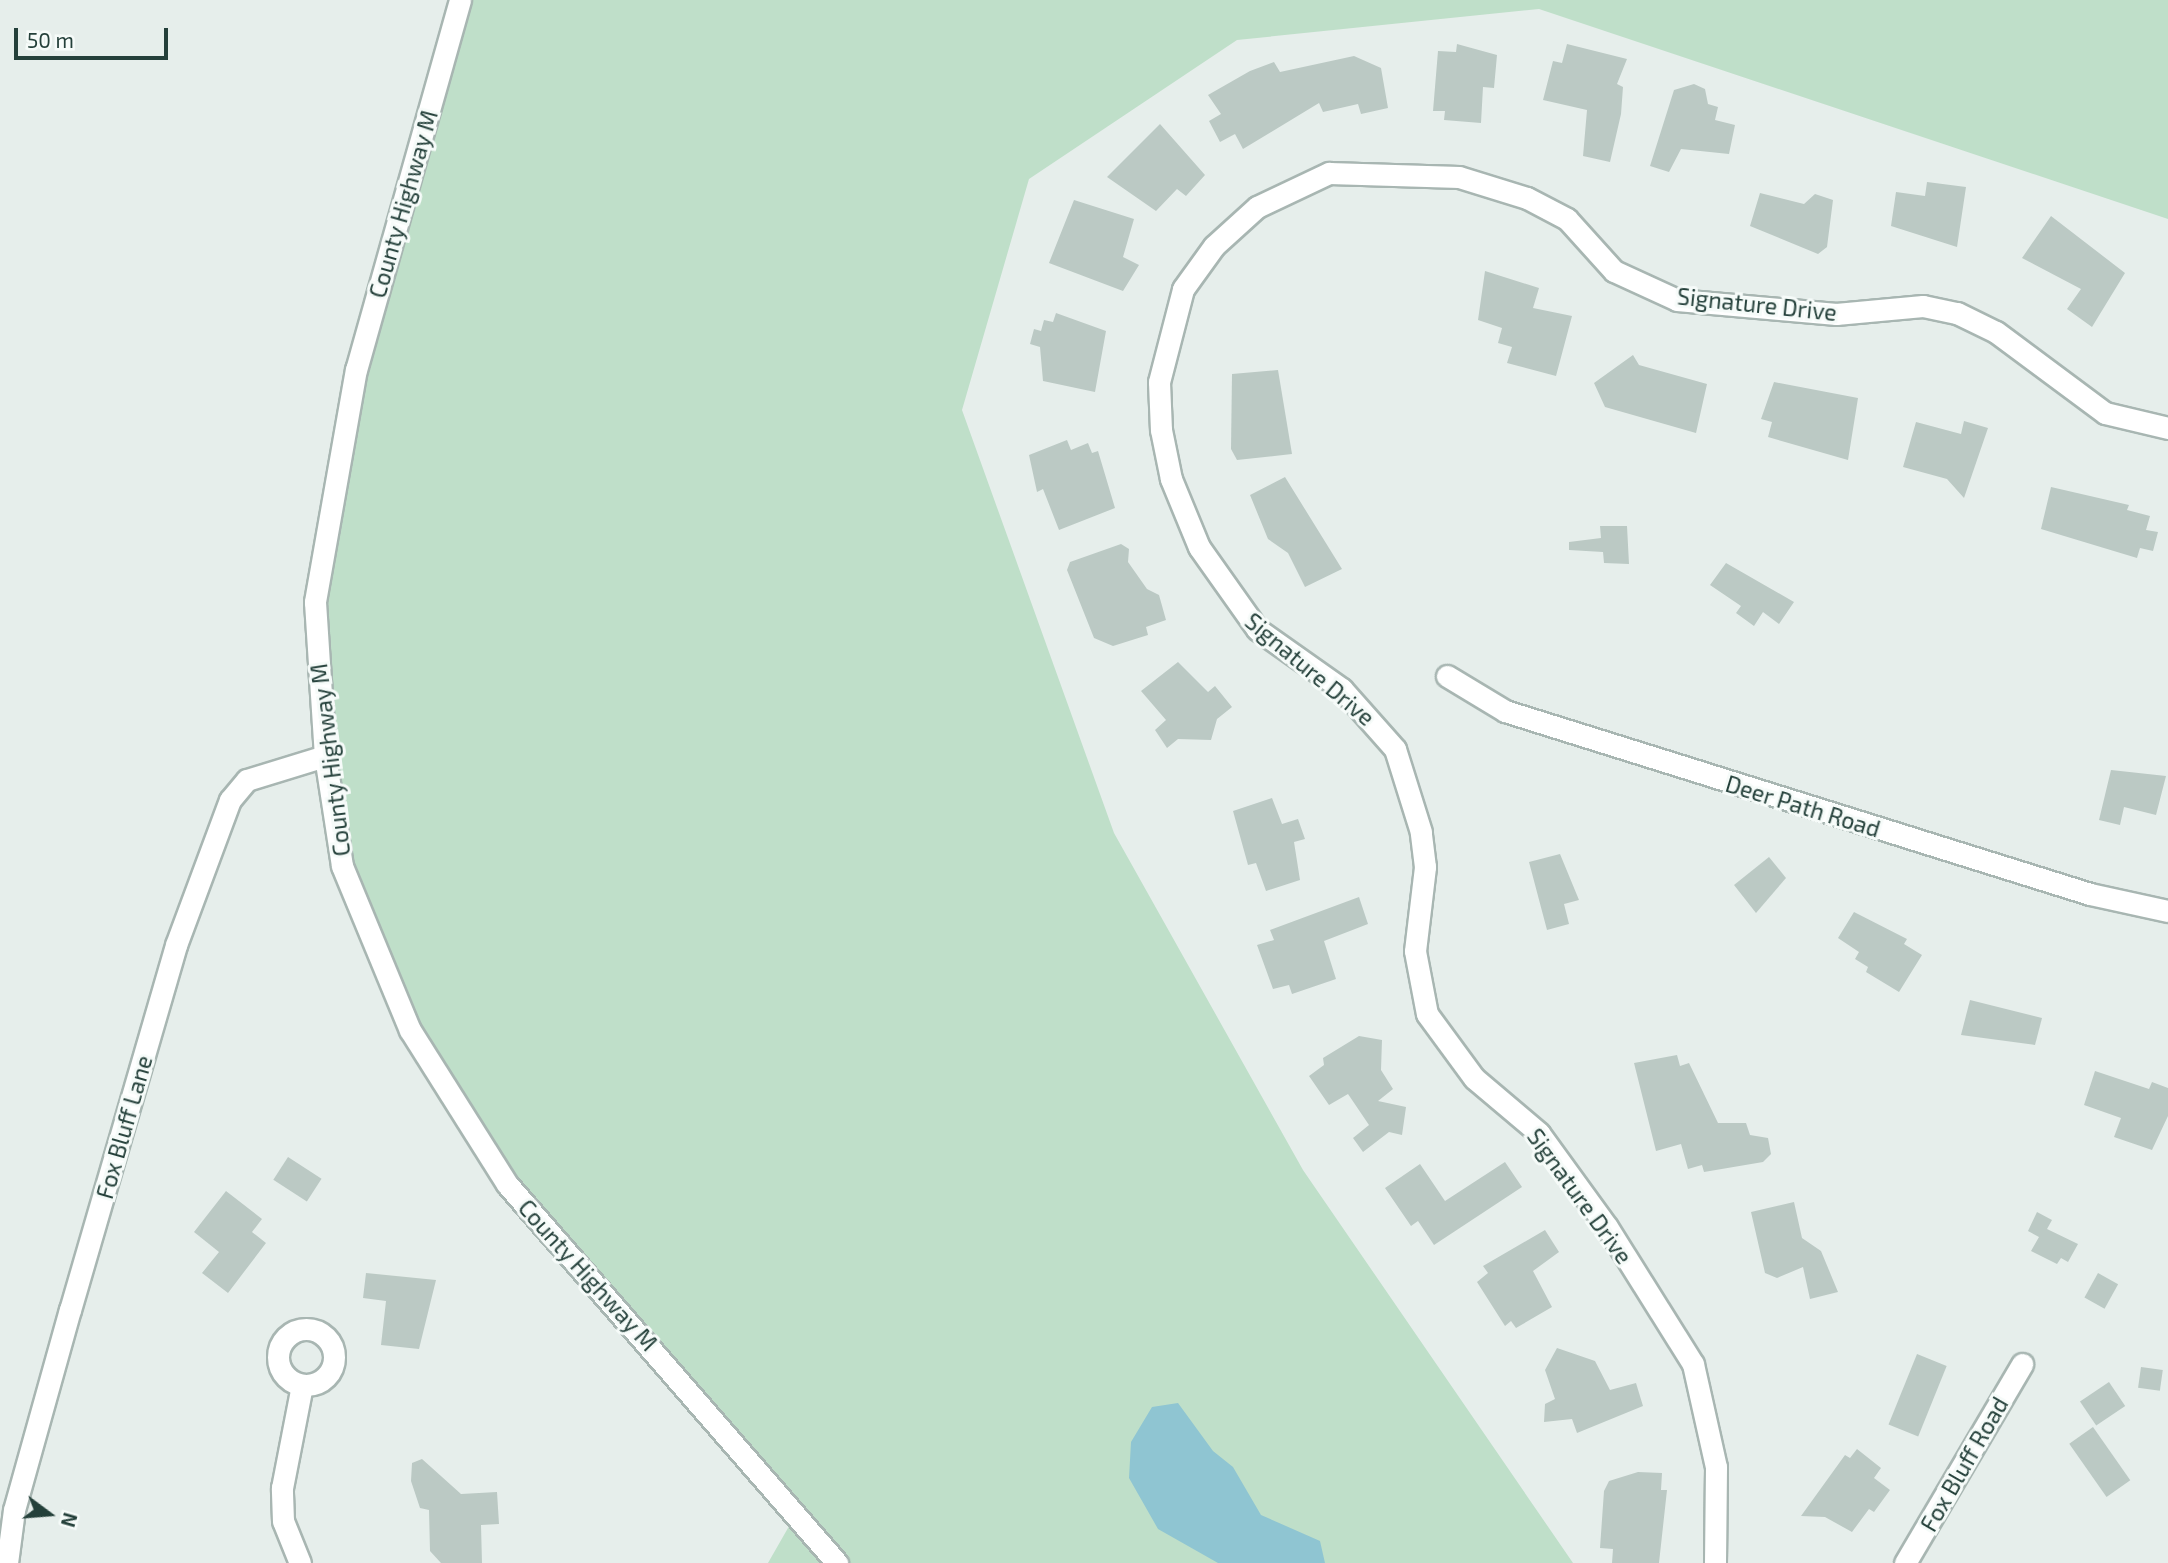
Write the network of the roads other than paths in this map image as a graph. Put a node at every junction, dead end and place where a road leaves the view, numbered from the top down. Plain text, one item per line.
1 (460, 0) edge
2 (2168, 428) edge
3 (1447, 676) dead end
4 (325, 756) junction
5 (2168, 911) edge
6 (2022, 1364) dead end
7 (302, 1385) dead end
8 (796, 1514) junction
9 (7, 1563) edge
10 (300, 1563) edge
11 (837, 1563) edge
12 (848, 1563) edge
13 (1715, 1563) edge
14 (1905, 1563) edge

1 - 4 street, County Highway M
2 - 13 street, Signature Drive
3 - 5 street, Deer Path Road
4 - 8 street, County Highway M
4 - 9 street, Fox Bluff Lane
6 - 14 street, Fox Bluff Road
7 - 10 street
8 - 11 street, County Highway M
8 - 12 street, County Highway M

